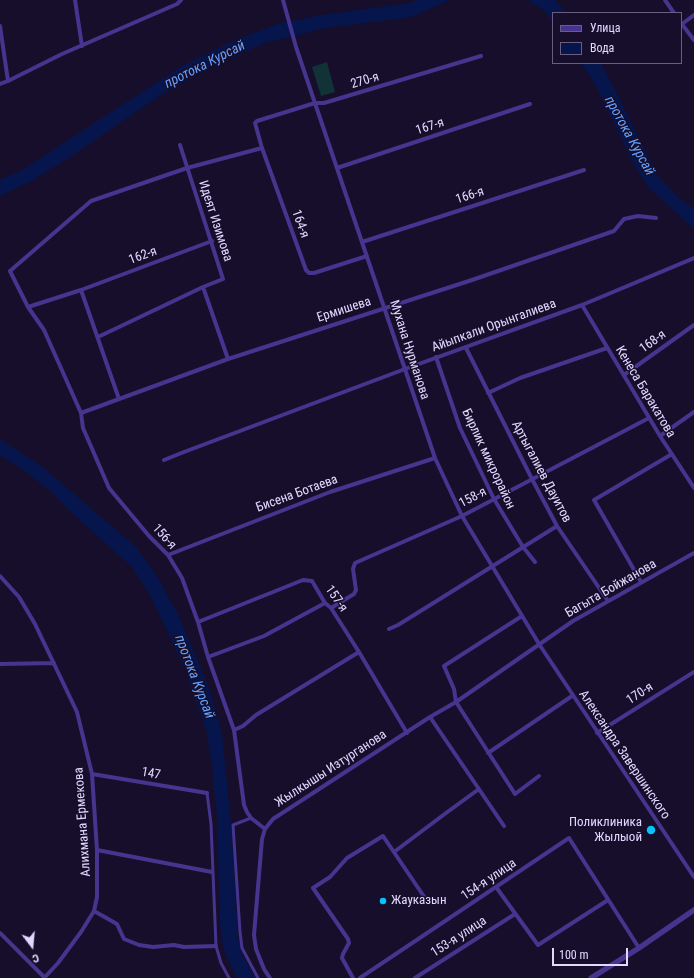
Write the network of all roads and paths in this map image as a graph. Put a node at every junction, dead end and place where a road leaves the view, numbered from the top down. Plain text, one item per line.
1 (75, 0) edge
2 (182, 0) edge
3 (283, 0) edge
4 (665, 0) edge
5 (673, 12) edge
6 (694, 15) edge
7 (682, 23) edge
8 (682, 25) edge
9 (0, 26) edge
10 (694, 40) edge
11 (82, 46) junction
12 (482, 56) dead end
13 (8, 82) junction
14 (0, 84) edge
15 (315, 104) junction
16 (530, 104) dead end
17 (255, 123) joint
18 (180, 145) dead end
19 (262, 148) junction
20 (187, 168) junction
21 (337, 168) junction
22 (584, 170) dead end
23 (656, 218) dead end
24 (212, 241) junction
25 (362, 242) junction
26 (367, 256) junction
27 (694, 258) edge
28 (203, 287) junction
29 (81, 290) junction
30 (582, 305) junction
31 (28, 307) junction
32 (385, 308) junction
33 (694, 325) edge
34 (98, 337) junction
35 (466, 348) junction
36 (607, 348) junction
37 (436, 357) junction
38 (228, 359) junction
39 (405, 369) junction
40 (624, 375) junction
41 (488, 393) junction
42 (119, 399) junction
43 (694, 412) edge
44 (81, 413) junction
45 (649, 418) junction
46 (660, 436) junction
47 (672, 454) junction
48 (435, 458) junction
49 (164, 460) dead end
50 (532, 479) junction
51 (694, 488) edge
52 (494, 499) junction
53 (462, 516) junction
54 (557, 526) junction
55 (523, 547) junction
56 (694, 553) edge
57 (168, 555) junction
58 (535, 562) dead end
59 (492, 566) junction
60 (0, 576) edge
61 (641, 582) junction
62 (608, 600) junction
63 (325, 603) junction
64 (331, 608) junction
65 (522, 616) junction
66 (198, 622) junction
67 (389, 629) dead end
68 (539, 644) junction
69 (359, 652) junction
70 (208, 657) junction
71 (54, 663) junction
72 (0, 664) edge
73 (694, 672) edge
74 (572, 696) junction
75 (456, 702) junction
76 (430, 717) junction
77 (234, 730) junction
78 (407, 732) junction
79 (597, 733) junction
80 (488, 753) junction
81 (92, 774) junction
82 (539, 776) dead end
83 (479, 789) junction
84 (207, 793) joint
85 (251, 818) junction
86 (504, 826) dead end
87 (265, 829) junction
88 (97, 850) junction
89 (394, 852) junction
90 (212, 872) junction
91 (694, 877) edge
92 (496, 887) junction
93 (608, 900) junction
94 (427, 901) dead end
95 (694, 910) edge
96 (94, 911) junction
97 (515, 914) junction
98 (0, 933) edge
99 (216, 946) junction
100 (639, 948) junction
101 (45, 977) edge
102 (229, 978) edge
103 (258, 978) edge
104 (270, 978) edge
105 (353, 978) edge
106 (360, 978) edge
107 (415, 978) edge
108 (591, 978) edge

1 - 11 street
2 - 11 street
3 - 15 street, Мухана Нурманова
4 - 5 street
6 - 7 street
8 - 10 street
9 - 13 street
11 - 13 street
12 - 15 street, 270-я
13 - 14 street
15 - 17 street, 270-я
15 - 21 street, Мухана Нурманова
16 - 21 street, 167-я
17 - 19 street, 164-я
18 - 20 street, Идеят Изимова
19 - 20 street
19 - 26 street, 164-я
20 - 24 street, Идеят Изимова
20 - 31 street, 156-я
21 - 25 street, Мухана Нурманова
22 - 25 street, 166-я
23 - 32 street, Ермишева
24 - 28 street, Идеят Изимова
24 - 29 street, 162-я
25 - 26 street, Мухана Нурманова
26 - 32 street, Мухана Нурманова
27 - 30 street, Айыпкали Орынгалиева
28 - 34 street
28 - 38 street
29 - 31 street, 162-я
29 - 34 street
30 - 35 street, Айыпкали Орынгалиева
30 - 36 street, Кенеса Баракатова
31 - 44 street, 156-я
32 - 38 street, Ермишева
32 - 39 street, Мухана Нурманова
33 - 40 street, 168-я
34 - 42 street
35 - 37 street, Айыпкали Орынгалиева
35 - 41 street, Артыгалиев Дауитов
36 - 40 street, Кенеса Баракатова
36 - 41 street
37 - 39 street, Айыпкали Орынгалиева
37 - 52 street, Бирлик микрорайон
38 - 42 street, Ермишева
39 - 48 street, Мухана Нурманова
39 - 49 street, Айыпкали Орынгалиева
40 - 45 street, Кенеса Баракатова
41 - 50 street, Артыгалиев Дауитов
42 - 44 street, Ермишева
43 - 46 street
44 - 57 street, 156-я
45 - 46 street, Кенеса Баракатова
45 - 50 street, 158-я
46 - 47 street, Кенеса Баракатова
47 - 51 street, Кенеса Баракатова
47 - 61 street
48 - 53 street, Мухана Нурманова
48 - 57 street, Бисена Ботаева
50 - 52 street, 158-я
50 - 54 street, Артыгалиев Дауитов
52 - 53 street, 158-я
52 - 55 street, Бирлик микрорайон
53 - 59 street, Мухана Нурманова
53 - 64 street, 158-я
54 - 55 street
54 - 62 street, Артыгалиев Дауитов
55 - 58 street, Бирлик микрорайон
55 - 59 street
56 - 61 street, Багыта Бойжанова
57 - 66 street, 156-я
59 - 65 street, Мухана Нурманова
59 - 67 street
60 - 71 street, Алихмана Ермекова
61 - 62 street, Багыта Бойжанова
62 - 68 street, Багыта Бойжанова
63 - 64 street, 157-я
63 - 66 street, 157-я
63 - 70 street
64 - 69 street, 157-я
65 - 68 street, Мухана Нурманова
65 - 75 street
66 - 70 street, 156-я
68 - 74 street, Александра Завершинского
68 - 75 street, Жылкышы Изтурганова
69 - 77 street
69 - 78 street, 157-я
70 - 77 street, 156-я
71 - 72 street
71 - 81 street, Алихмана Ермекова
73 - 79 street, 170-я
74 - 79 street, Александра Завершинского
74 - 80 street
75 - 76 street, Жылкышы Изтурганова
75 - 80 street
76 - 78 street, Жылкышы Изтурганова
76 - 83 street
77 - 85 street, 156-я
78 - 87 street, Жылкышы Изтурганова
79 - 91 street, Александра Завершинского
80 - 82 street
81 - 84 street, 147
81 - 88 street, Алихмана Ермекова
83 - 86 street
83 - 89 street
84 - 90 street
85 - 87 street, 156-я
85 - 103 street
87 - 104 street
88 - 90 street
88 - 96 street, Алихмана Ермекова
89 - 94 street
89 - 105 street
90 - 99 street
92 - 93 street, 154-я улица
92 - 97 street
92 - 106 street, 154-я улица
93 - 97 street
93 - 100 street
95 - 100 street
96 - 99 street
96 - 101 street, Алихмана Ермекова
97 - 107 street, 153-я улица
98 - 101 street
99 - 102 street
100 - 108 street

